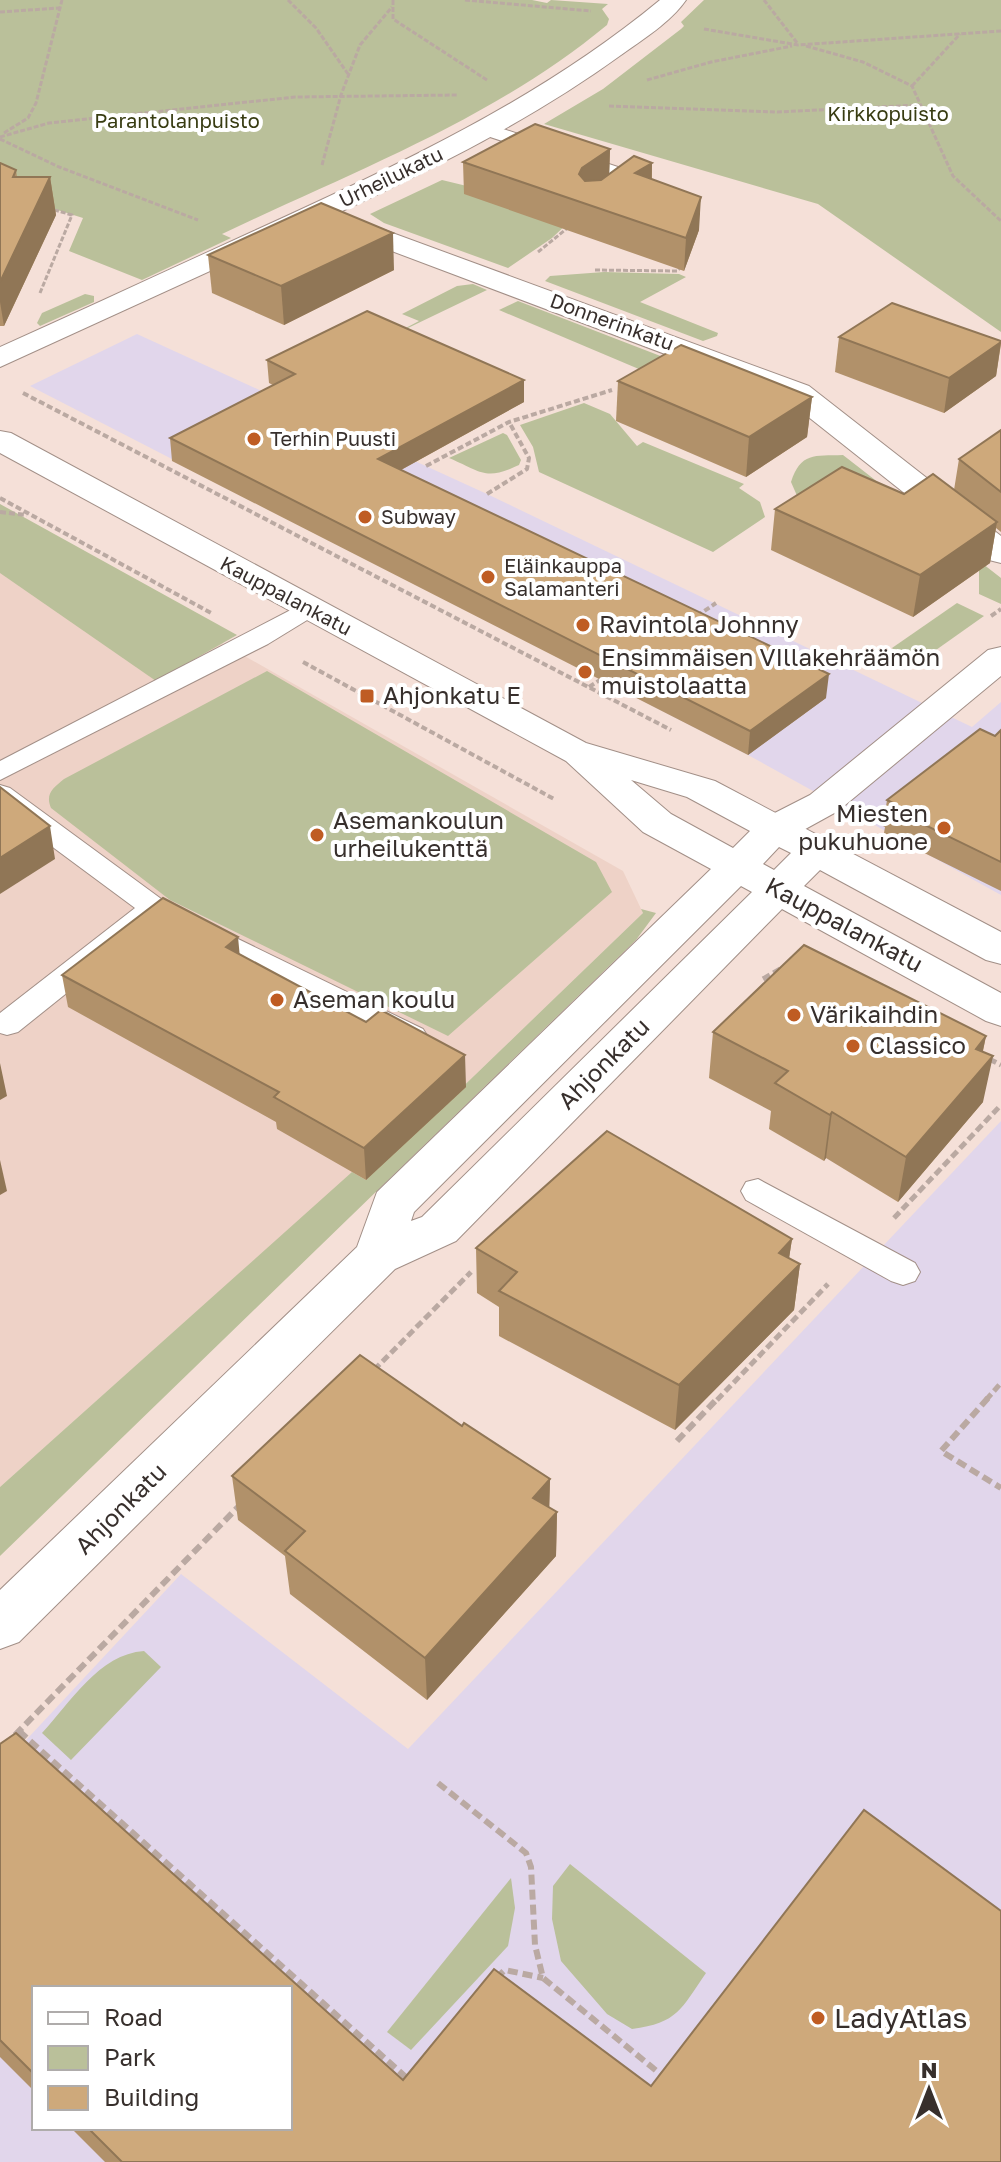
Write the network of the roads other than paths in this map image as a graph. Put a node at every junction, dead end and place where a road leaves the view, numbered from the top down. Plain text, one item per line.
1 (636, 3) dead end
2 (669, 4) edge
3 (488, 130) junction
4 (591, 206) edge
5 (318, 212) junction
6 (0, 358) edge
7 (0, 440) edge
8 (1001, 553) edge
9 (308, 609) junction
10 (1001, 658) edge
11 (573, 751) junction
12 (0, 772) edge
13 (0, 794) edge
14 (813, 811) junction
15 (775, 829) junction
16 (816, 851) junction
17 (737, 867) junction
18 (779, 889) junction
19 (154, 908) junction
20 (1001, 950) edge
21 (1001, 1011) edge
22 (7, 1024) dead end
23 (444, 1053) edge
24 (758, 1191) dead end
25 (378, 1256) junction
26 (903, 1272) dead end
27 (0, 1625) edge

1 - 2 main road
2 - 3 main road, Urheilukatu
3 - 4 lane
3 - 5 main road, Urheilukatu
5 - 6 main road, Urheilukatu
5 - 8 main road, Donnerinkatu
7 - 9 main road, Kauppalankatu
9 - 11 main road, Kauppalankatu
9 - 12 lane
10 - 14 main road
11 - 15 main road, Kauppalankatu
11 - 17 main road, Kauppalankatu
13 - 19 lane
14 - 15 main road
14 - 16 main road
15 - 16 main road, Kauppalankatu
15 - 17 main road, Ahjonkatu
16 - 18 main road, Ahjonkatu
16 - 20 main road, Kauppalankatu
17 - 18 main road, Kauppalankatu
17 - 25 main road, Ahjonkatu
18 - 21 main road, Kauppalankatu
18 - 25 main road, Ahjonkatu
19 - 22 lane
19 - 23 lane
24 - 26 lane
25 - 27 main road, Ahjonkatu

